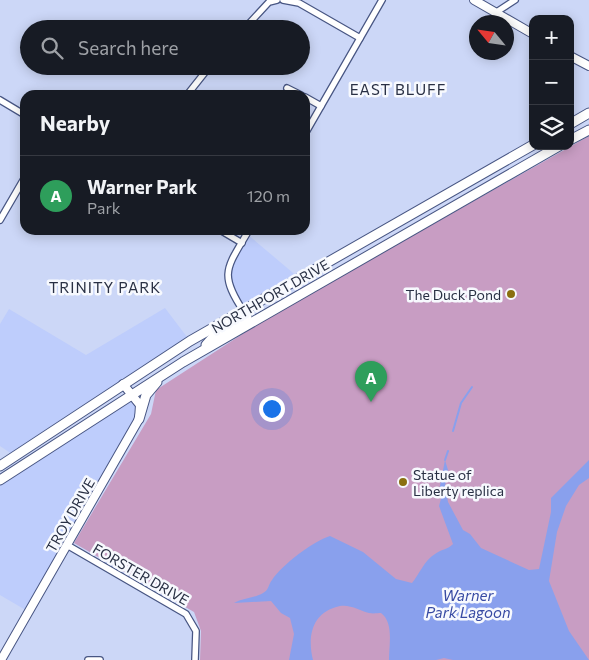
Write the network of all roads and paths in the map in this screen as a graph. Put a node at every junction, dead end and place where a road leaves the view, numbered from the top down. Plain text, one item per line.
1 (272, 0) edge
2 (276, 0) edge
3 (283, 0) edge
4 (382, 0) edge
5 (474, 0) edge
6 (514, 0) edge
7 (495, 13) junction
8 (253, 20) edge
9 (529, 32) edge
10 (360, 38) junction
11 (574, 58) edge
12 (589, 66) edge
13 (203, 75) edge
14 (287, 88) dead end
15 (190, 90) edge
16 (291, 90) edge
17 (0, 100) edge
18 (310, 100) edge
19 (321, 106) junction
20 (20, 111) edge
21 (589, 113) edge
22 (574, 122) edge
23 (310, 125) edge
24 (589, 130) edge
25 (574, 138) edge
26 (529, 147) edge
27 (552, 150) edge
28 (20, 186) edge
29 (0, 220) edge
30 (228, 235) edge
31 (246, 235) edge
32 (242, 243) junction
33 (247, 317) junction
34 (183, 362) junction
35 (123, 384) junction
36 (132, 393) junction
37 (139, 419) junction
38 (52, 431) junction
39 (0, 466) edge
40 (1, 480) edge
41 (67, 545) junction
42 (1, 660) edge
43 (88, 660) edge
44 (100, 660) edge
45 (195, 660) edge

1 - 2 street
1 - 8 street
3 - 10 street
4 - 10 street
5 - 7 street
6 - 7 street
7 - 9 street
10 - 19 street
11 - 12 street
13 - 15 street
14 - 16 street
17 - 20 street
18 - 19 street
19 - 23 street
21 - 22 main road
24 - 25 main road
26 - 33 main road, NORTHPORT DRIVE
27 - 33 main road, NORTHPORT DRIVE
28 - 29 street
30 - 32 street
31 - 32 street
32 - 33 street
33 - 34 main road, NORTHPORT DRIVE
33 - 35 main road, NORTHPORT DRIVE
34 - 36 main road, NORTHPORT DRIVE
34 - 37 main road
35 - 36 street
35 - 38 main road, NORTHPORT DRIVE
36 - 37 street
36 - 40 main road, NORTHPORT DRIVE
37 - 41 street, TROY DRIVE
38 - 39 main road, NORTHPORT DRIVE
38 - 40 main road
41 - 42 street, TROY DRIVE
41 - 45 street, FORSTER DRIVE
43 - 44 street

